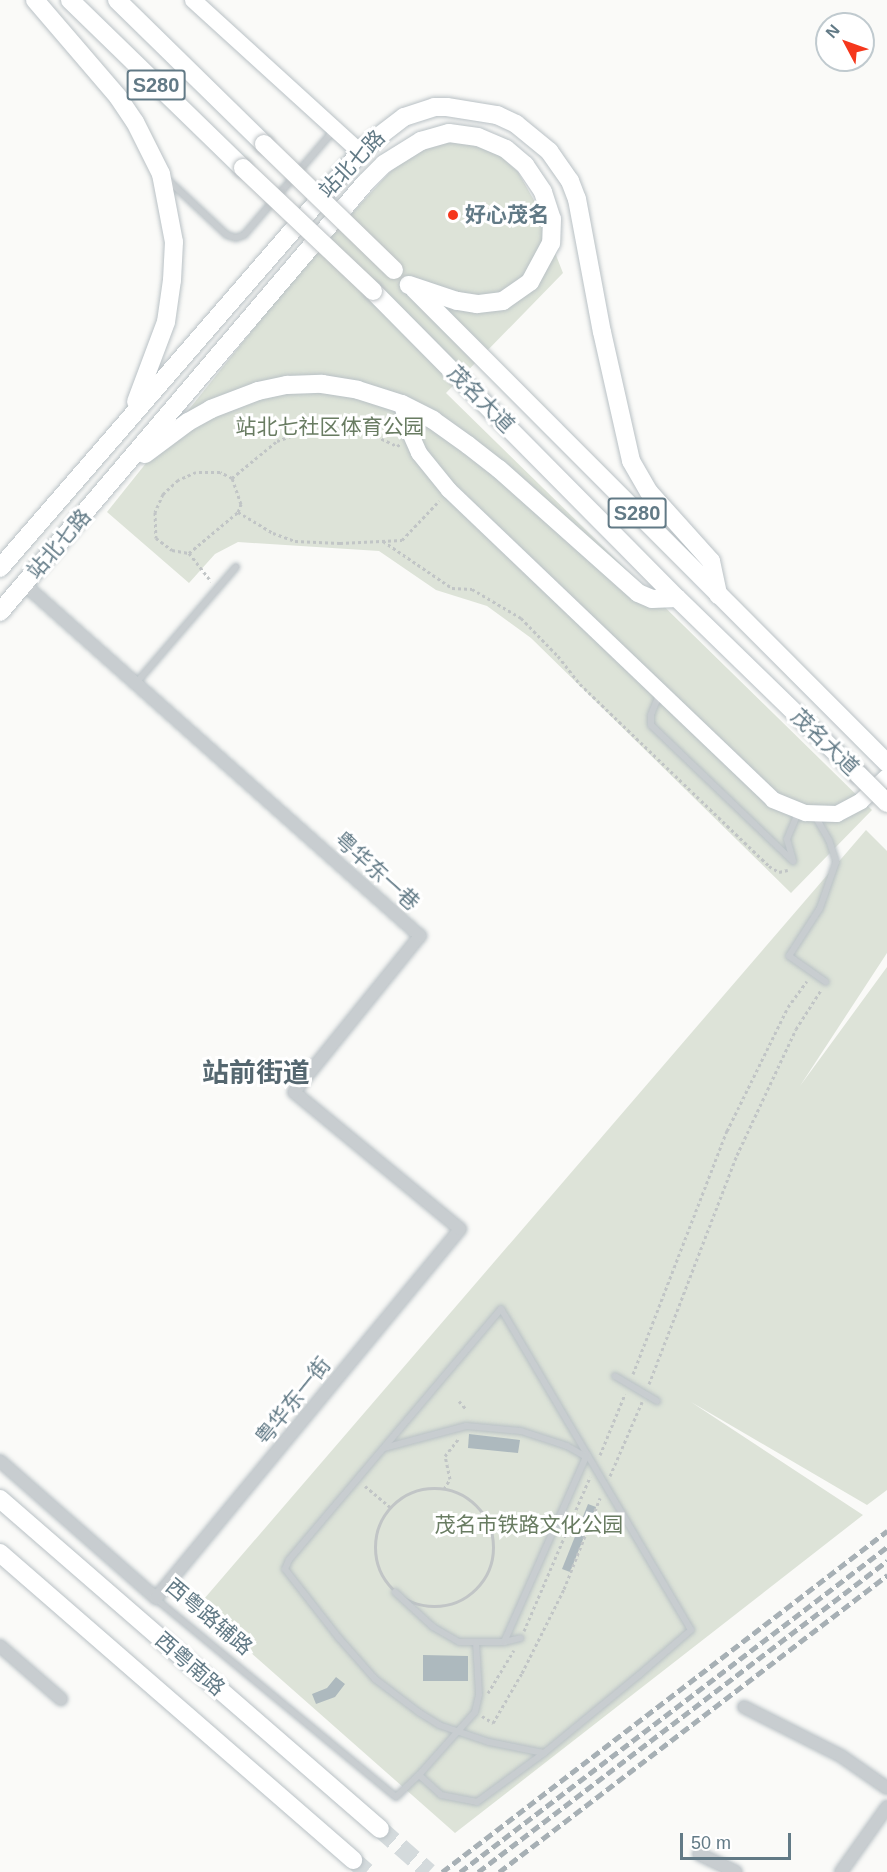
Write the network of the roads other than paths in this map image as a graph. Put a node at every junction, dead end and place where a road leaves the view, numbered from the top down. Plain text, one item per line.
1 (35, 0) edge
2 (70, 0) edge
3 (117, 0) edge
4 (193, 0) edge
5 (334, 128) junction
6 (360, 152) junction
7 (161, 174) junction
8 (409, 285) junction
9 (402, 404) junction
10 (131, 416) junction
11 (100, 496) junction
12 (236, 567) dead end
13 (0, 568) edge
14 (24, 584) junction
15 (718, 595) junction
16 (677, 598) junction
17 (0, 612) edge
18 (137, 682) junction
19 (660, 691) junction
20 (883, 759) edge
21 (887, 777) edge
22 (887, 803) edge
23 (806, 812) junction
24 (826, 982) road end
25 (460, 1229) joint
26 (615, 1377) dead end
27 (657, 1401) dead end
28 (384, 1448) junction
29 (587, 1456) junction
30 (0, 1461) edge
31 (0, 1499) edge
32 (0, 1553) edge
33 (395, 1592) road end
34 (156, 1598) junction
35 (521, 1638) road end
36 (476, 1642) junction
37 (504, 1642) junction
38 (0, 1646) edge
39 (61, 1699) dead end
40 (744, 1707) dead end
41 (456, 1731) junction
42 (544, 1753) junction
43 (420, 1775) junction
44 (887, 1788) edge
45 (887, 1807) edge
46 (380, 1829) tunnel mouth
47 (699, 1854) dead end
48 (353, 1860) tunnel mouth
49 (736, 1872) edge
50 (841, 1872) edge

1 - 7 main road
2 - 16 main road, 茂名大道 / S280, bridge
3 - 8 main road, 茂名大道 / S280, bridge
4 - 5 street
5 - 6 street
5 - 7 lane
6 - 10 main road, 站北七路
6 - 15 main road, 站北七路
7 - 10 main road
8 - 11 main road, 站北七路
8 - 15 main road, 茂名大道 / S280
9 - 11 main road
9 - 16 main road
9 - 19 street
10 - 13 main road, 站北七路
11 - 14 main road, 站北七路
12 - 18 lane
14 - 17 main road, 站北七路
14 - 18 street, 粤华东一巷
15 - 20 main road, 茂名大道 / S280
16 - 22 main road, 茂名大道 / S280, bridge
18 - 25 street, 粤华东一巷
19 - 23 street
19 - 23 lane
21 - 23 street
23 - 24 lane
25 - 34 street, 粤华东一街
26 - 27 lane
28 - 29 lane
28 - 29 lane
28 - 41 lane
29 - 37 lane
29 - 42 lane
30 - 34 street, 西粤路辅路
31 - 46 main road, 西粤南路
32 - 48 main road, 西粤南路
33 - 36 lane
34 - 43 lane, 西粤路辅路
35 - 37 lane
36 - 37 lane
36 - 41 lane
38 - 39 street
40 - 44 street
41 - 42 lane
41 - 43 lane
42 - 43 lane
45 - 50 street
47 - 49 street

